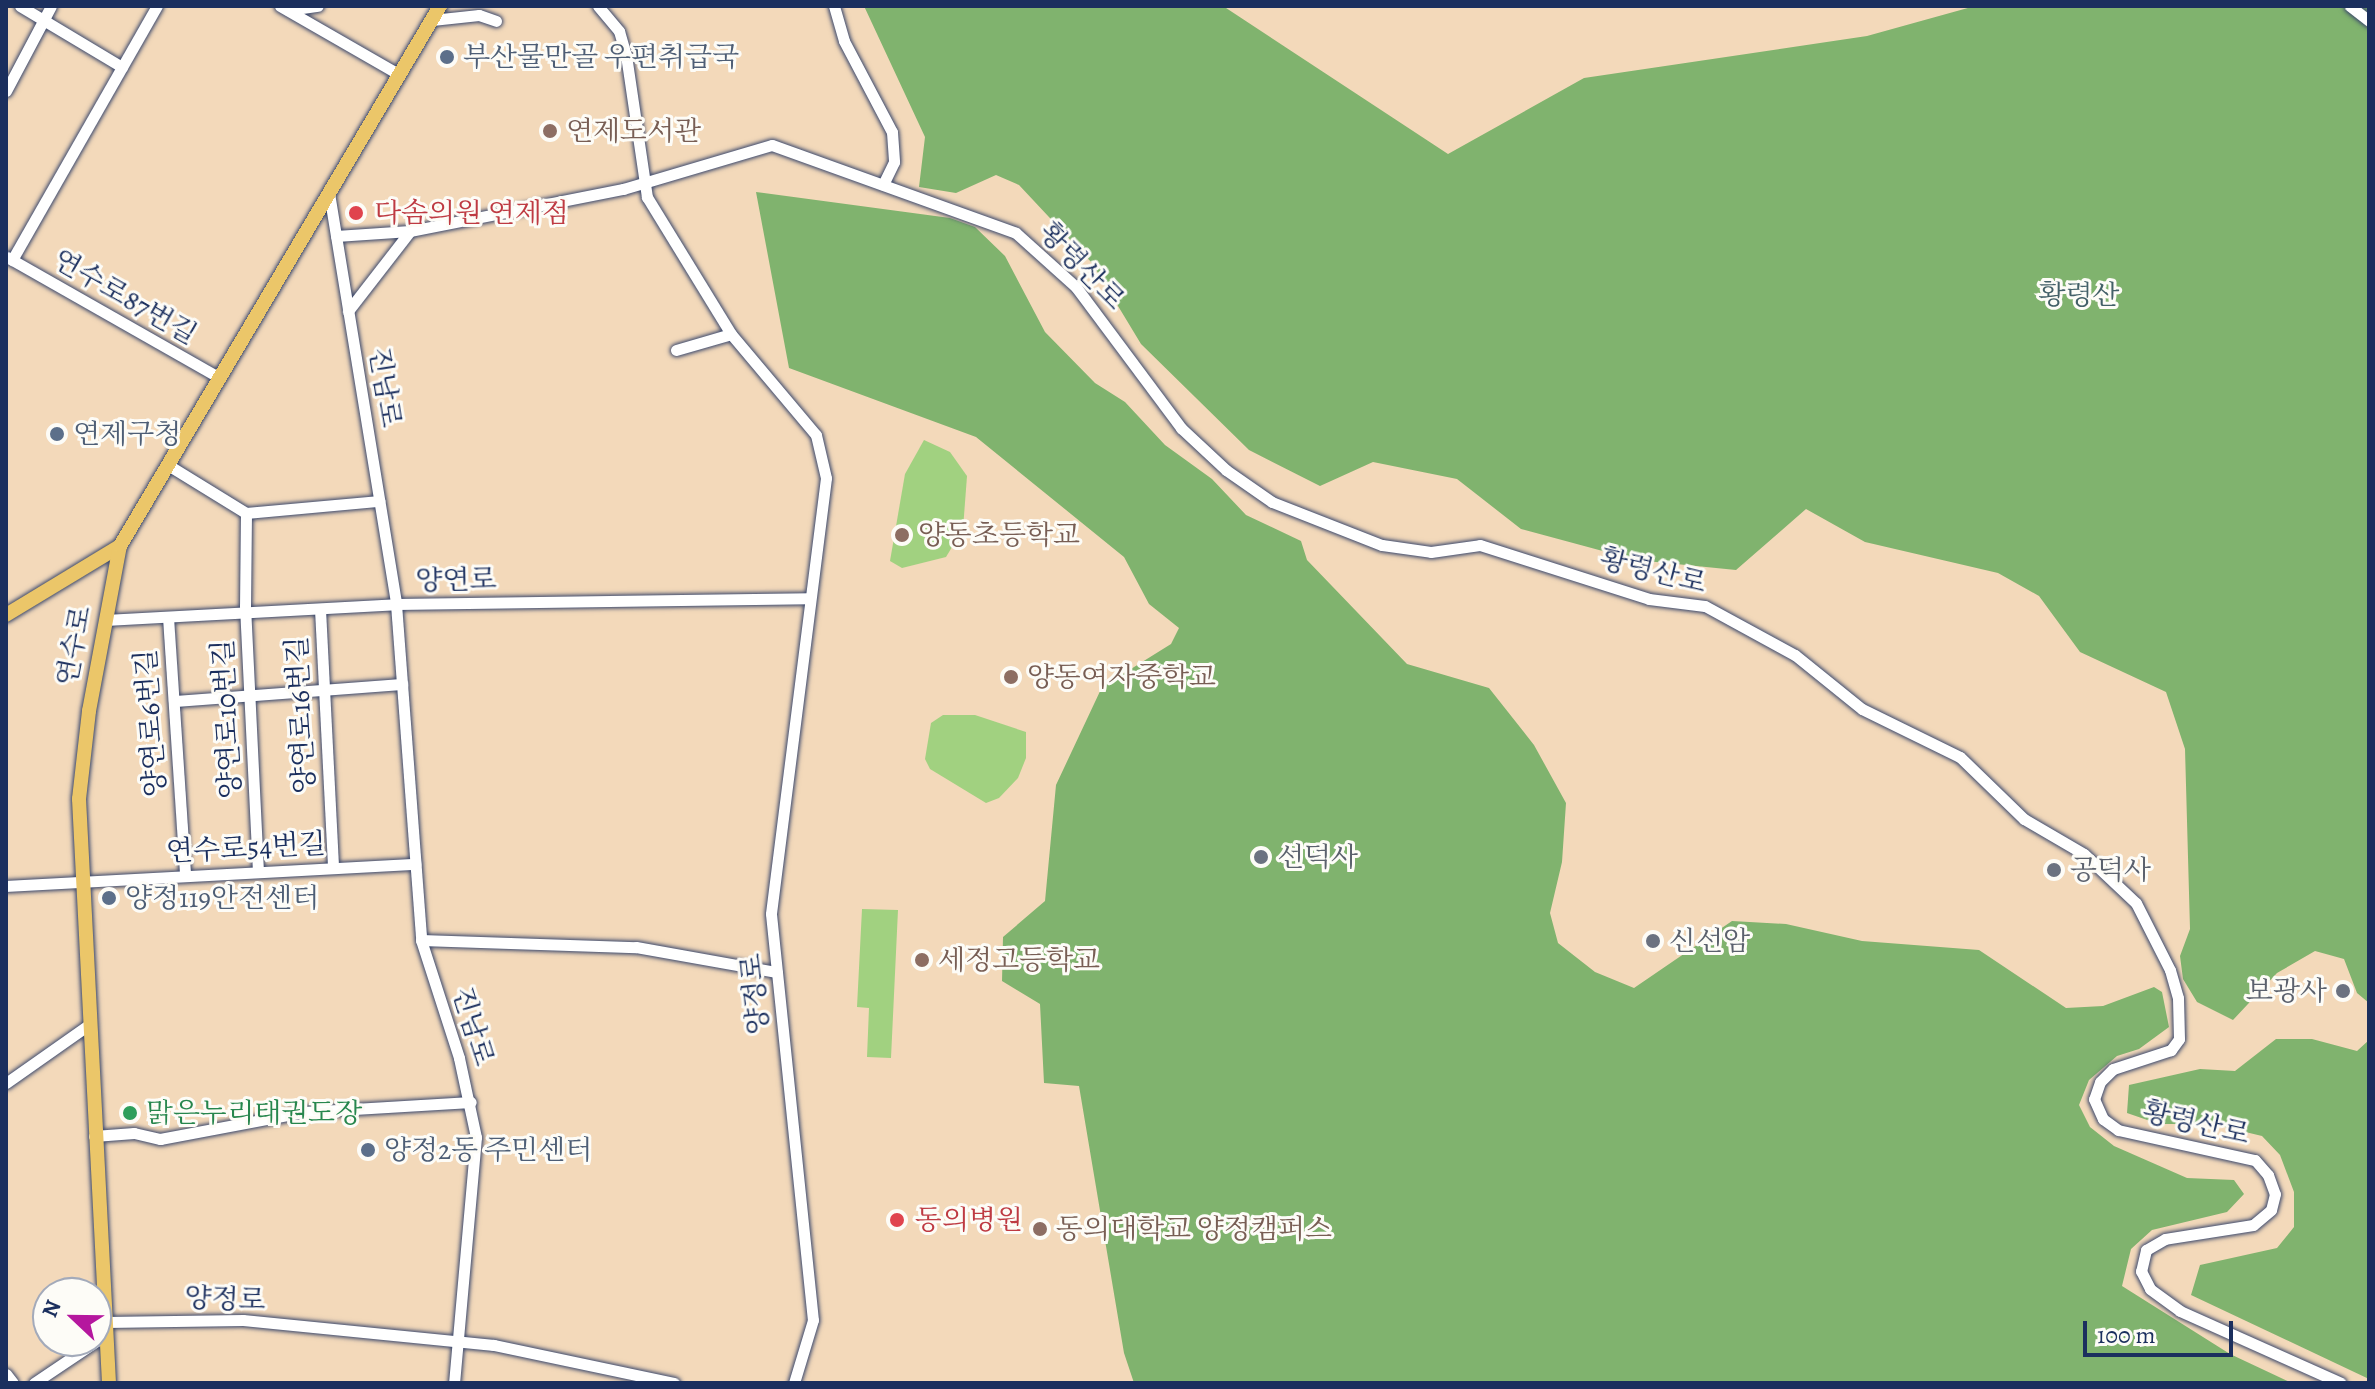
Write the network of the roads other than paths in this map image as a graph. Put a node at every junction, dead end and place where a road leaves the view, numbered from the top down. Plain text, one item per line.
1 (20, 6) edge
2 (51, 6) edge
3 (157, 6) edge
4 (318, 6) edge
5 (440, 6) edge
6 (598, 6) edge
7 (834, 6) edge
8 (2350, 6) edge
9 (284, 8) edge
10 (432, 20) junction
11 (45, 21) junction
12 (496, 21) dead end
13 (2369, 21) edge
14 (122, 67) junction
15 (400, 75) junction
16 (6, 91) edge
17 (645, 184) junction
18 (883, 185) junction
19 (329, 193) junction
20 (410, 231) junction
21 (336, 236) junction
22 (9, 258) edge
23 (348, 311) junction
24 (731, 334) junction
25 (676, 350) dead end
26 (220, 378) junction
27 (168, 465) junction
28 (379, 501) junction
29 (246, 513) junction
30 (120, 546) junction
31 (809, 598) junction
32 (396, 604) junction
33 (320, 609) junction
34 (246, 612) junction
35 (6, 615) edge
36 (168, 617) junction
37 (105, 620) junction
38 (402, 684) junction
39 (324, 691) junction
40 (249, 694) junction
41 (174, 701) junction
42 (415, 864) junction
43 (333, 867) junction
44 (258, 871) junction
45 (185, 875) junction
46 (79, 881) junction
47 (6, 886) edge
48 (421, 940) junction
49 (777, 972) junction
50 (87, 1026) junction
51 (6, 1083) edge
52 (471, 1102) junction
53 (94, 1136) junction
54 (103, 1277) edge
55 (112, 1328) edge
56 (455, 1342) junction
57 (68, 1357) edge
58 (108, 1357) edge
59 (6, 1374) edge
60 (13, 1383) edge
61 (34, 1383) edge
62 (109, 1383) edge
63 (454, 1383) edge
64 (674, 1383) edge
65 (794, 1383) edge
66 (2341, 1383) edge

1 - 11 street
2 - 11 street
3 - 14 street
4 - 9 street
5 - 10 main road, 연수로
6 - 17 street, 양정로
7 - 18 street
8 - 13 street
9 - 15 street
10 - 12 street
10 - 15 main road, 연수로
11 - 14 street
11 - 16 street
14 - 22 street
15 - 19 main road, 연수로
17 - 18 street, 황령산로
17 - 20 street, 황령산로
17 - 24 street, 양정로
18 - 66 street, 황령산로
19 - 21 street, 진남로
19 - 26 main road, 연수로
20 - 21 street, 황령산로
20 - 23 street
21 - 23 street, 진남로
22 - 26 street, 연수로87번길
23 - 28 street, 진남로
24 - 25 street
24 - 31 street, 양정로
26 - 27 main road, 연수로
27 - 29 street
27 - 30 main road, 연수로
28 - 29 street
28 - 32 street, 진남로
29 - 34 street, 양연로10번길
30 - 35 main road
30 - 37 main road, 연수로
31 - 32 street, 양연로
31 - 49 street, 양정로
32 - 33 street, 양연로
32 - 38 street, 진남로
33 - 34 street, 양연로
33 - 39 street, 양연로16번길
34 - 36 street, 양연로
34 - 40 street, 양연로10번길
36 - 37 street, 양연로
36 - 41 street, 양연로6번길
37 - 46 main road, 연수로
38 - 39 street
38 - 42 street, 진남로
39 - 40 street
39 - 43 street, 양연로16번길
40 - 41 street
40 - 44 street, 양연로10번길
41 - 45 street, 양연로6번길
42 - 43 street, 연수로54번길
42 - 48 street, 진남로
43 - 44 street, 연수로54번길
44 - 45 street, 연수로54번길
45 - 46 street, 연수로54번길
46 - 47 street, 연수로54번길
46 - 50 main road, 연수로
48 - 49 street
48 - 52 street, 진남로
49 - 65 street, 양정로
50 - 51 street
50 - 53 main road, 연수로
52 - 53 street
52 - 56 street, 진남로
53 - 54 main road, 연수로
55 - 56 street, 양정로
56 - 63 street, 진남로
56 - 64 street, 양정로
57 - 61 street
58 - 62 main road, 연수로
59 - 60 street

